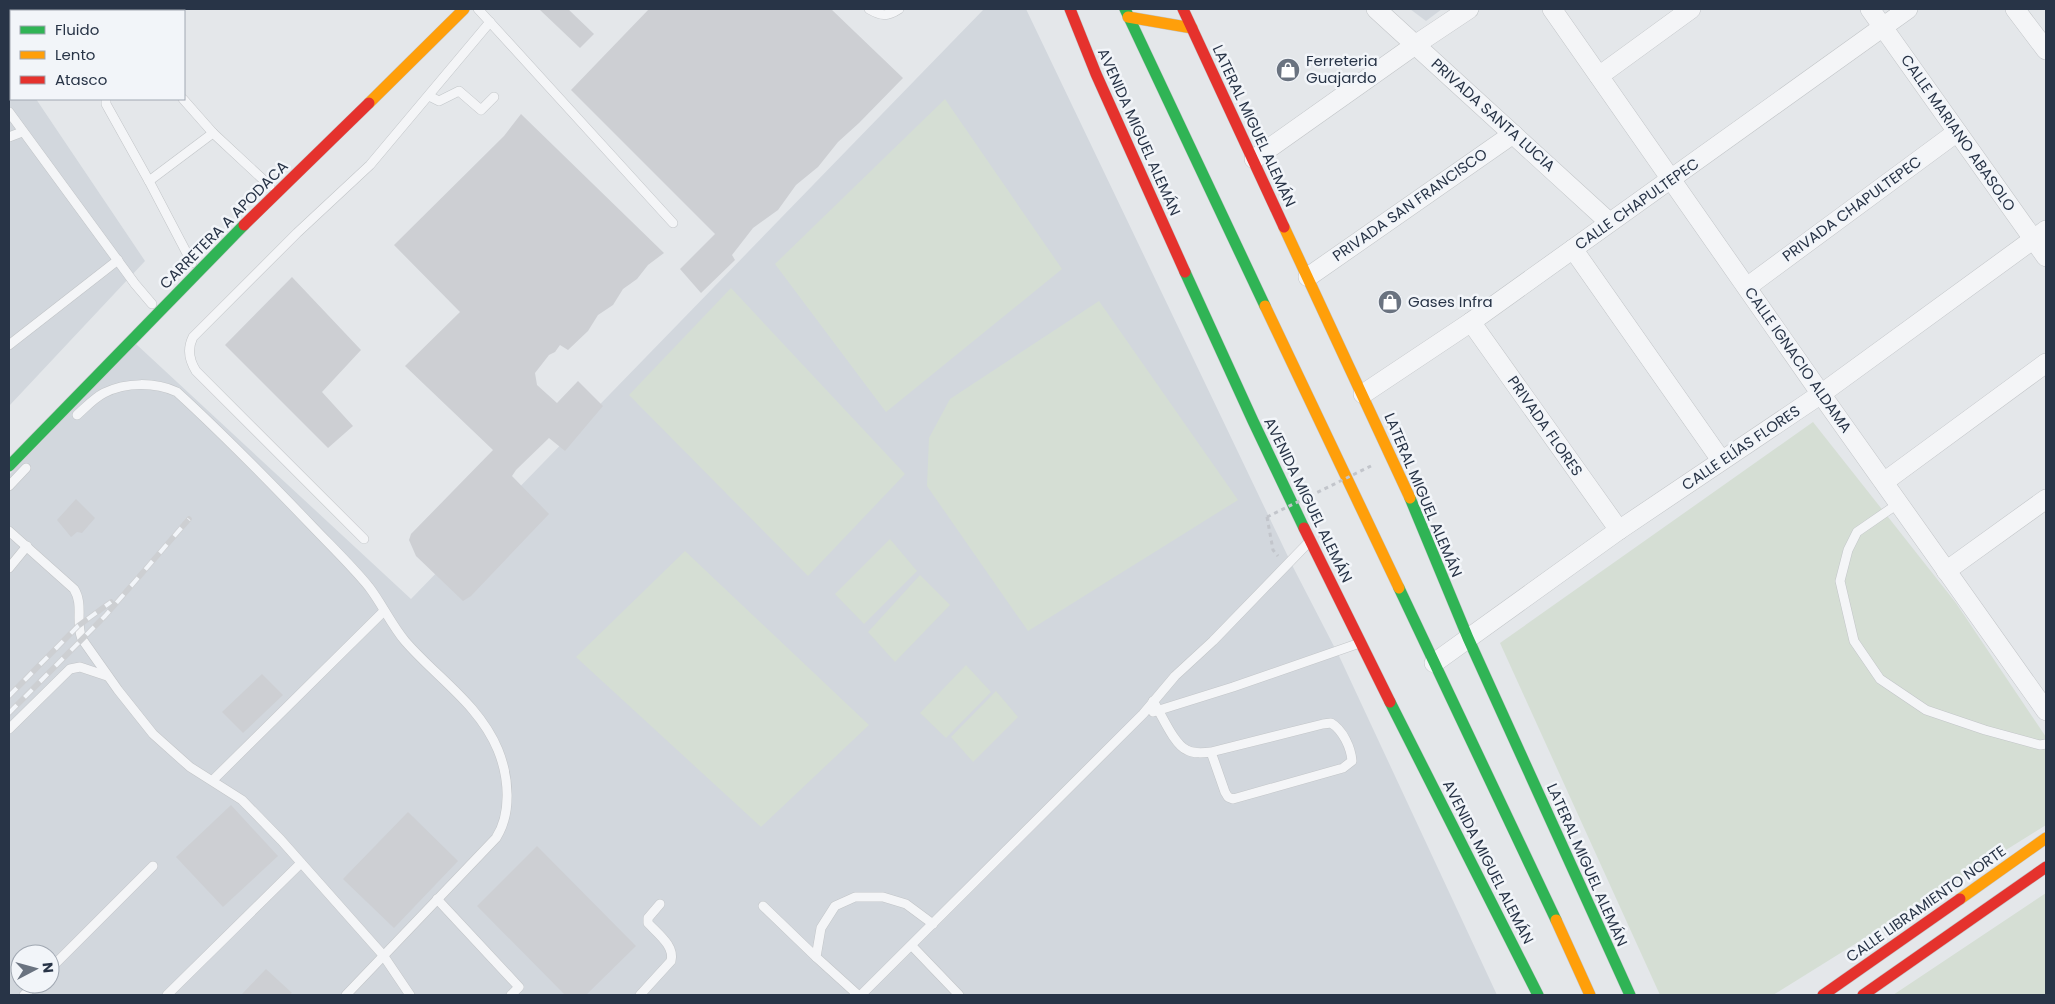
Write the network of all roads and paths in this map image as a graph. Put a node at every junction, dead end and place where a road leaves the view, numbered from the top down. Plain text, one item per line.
1 (464, 9) edge
2 (478, 9) edge
3 (869, 9) edge
4 (899, 9) edge
5 (1070, 9) edge
6 (1183, 9) edge
7 (1376, 9) edge
8 (1469, 9) edge
9 (1552, 9) edge
10 (1691, 9) edge
11 (1870, 9) edge
12 (1908, 9) edge
13 (2015, 9) edge
14 (1127, 13) edge
15 (490, 22) junction
16 (1883, 27) junction
17 (1192, 28) junction
18 (1415, 45) junction
19 (2046, 50) edge
20 (1599, 76) junction
21 (429, 96) junction
22 (494, 97) dead end
23 (106, 100) edge
24 (184, 100) edge
25 (347, 108) dead end
26 (9, 112) edge
27 (22, 132) junction
28 (1957, 132) junction
29 (213, 133) junction
30 (1513, 134) junction
31 (9, 137) edge
32 (1254, 160) junction
33 (1672, 179) junction
34 (149, 180) junction
35 (270, 186) junction
36 (1610, 222) junction
37 (674, 223) dead end
38 (2040, 235) edge
39 (1573, 249) junction
40 (2046, 257) edge
41 (118, 260) junction
42 (192, 263) junction
43 (1308, 277) junction
44 (1747, 287) junction
45 (152, 304) junction
46 (1471, 322) junction
47 (9, 345) edge
48 (2046, 363) edge
49 (1363, 394) junction
50 (1821, 394) junction
51 (56, 401) dead end
52 (73, 419) dead end
53 (34, 459) dead end
54 (1721, 460) junction
55 (9, 466) edge
56 (1371, 466) dead end
57 (1884, 482) junction
58 (9, 486) edge
59 (1898, 503) junction
60 (2043, 509) edge
61 (1619, 530) junction
62 (9, 531) edge
63 (364, 538) dead end
64 (1310, 540) junction
65 (26, 546) junction
66 (1273, 550) dead end
67 (9, 568) edge
68 (1946, 571) junction
69 (384, 611) junction
70 (1468, 638) junction
71 (1360, 642) junction
72 (1434, 663) junction
73 (108, 676) junction
74 (1153, 701) junction
75 (1159, 711) junction
76 (2046, 711) edge
77 (1143, 714) junction
78 (9, 729) edge
79 (2046, 744) edge
80 (1211, 752) junction
81 (213, 780) junction
82 (2046, 838) edge
83 (301, 863) junction
84 (153, 866) dead end
85 (2046, 867) edge
86 (437, 899) junction
87 (660, 904) dead end
88 (763, 906) dead end
89 (933, 924) junction
90 (912, 946) junction
91 (1568, 946) junction
92 (383, 955) junction
93 (816, 957) junction
94 (60, 960) edge
95 (1524, 966) junction
96 (167, 995) edge
97 (346, 995) edge
98 (410, 995) edge
99 (511, 995) edge
100 (640, 995) edge
101 (860, 995) edge
102 (959, 995) edge
103 (1532, 995) edge
104 (1538, 995) edge
105 (1590, 995) edge
106 (1601, 995) edge
107 (1629, 995) edge
108 (1823, 995) edge
109 (1863, 995) edge

1 - 55 main road, CARRETERA A APODACA
2 - 15 lane
3 - 4 lane
5 - 64 main road, AVENIDA MIGUEL ALEMÁN
6 - 17 main road, LATERAL MIGUEL ALEMÁN
7 - 18 street, PRIVADA SANTA LUCIA
8 - 18 street
9 - 20 street, CALLE IGNACIO ALDAMA
10 - 20 street
11 - 16 street, CALLE MARIANO ABASOLO
12 - 16 street, CALLE CHAPULTEPEC
13 - 19 street
14 - 17 main road
14 - 72 main road
15 - 21 lane
15 - 37 lane
16 - 28 street, CALLE MARIANO ABASOLO
16 - 33 street, CALLE CHAPULTEPEC
17 - 32 main road, LATERAL MIGUEL ALEMÁN
18 - 30 street, PRIVADA SANTA LUCIA
18 - 32 street
20 - 33 street, CALLE IGNACIO ALDAMA
21 - 22 lane
21 - 63 lane
23 - 34 lane
24 - 29 lane
25 - 35 main road
26 - 27 lane
27 - 31 lane
27 - 41 lane
28 - 38 street, CALLE MARIANO ABASOLO
28 - 44 street, PRIVADA CHAPULTEPEC
29 - 34 lane
29 - 35 lane
30 - 36 street, PRIVADA SANTA LUCIA
30 - 43 street, PRIVADA SAN FRANCISCO
32 - 43 main road, LATERAL MIGUEL ALEMÁN
33 - 36 street, CALLE CHAPULTEPEC
33 - 44 street, CALLE IGNACIO ALDAMA
34 - 42 lane
35 - 42 main road
36 - 39 street, CALLE CHAPULTEPEC
38 - 40 street, CALLE MARIANO ABASOLO
38 - 50 street, CALLE ELÍAS FLORES
39 - 46 street, CALLE CHAPULTEPEC
39 - 54 street
41 - 45 lane
41 - 47 lane
42 - 45 main road
43 - 49 main road, LATERAL MIGUEL ALEMÁN
44 - 50 street, CALLE IGNACIO ALDAMA
45 - 51 main road
46 - 49 street, CALLE CHAPULTEPEC
46 - 61 street, PRIVADA FLORES
48 - 57 street
49 - 70 main road, LATERAL MIGUEL ALEMÁN
50 - 54 street, CALLE ELÍAS FLORES
50 - 57 street, CALLE IGNACIO ALDAMA
52 - 69 lane
53 - 58 lane
54 - 61 street, CALLE ELÍAS FLORES
56 - 66 path, bridge
57 - 59 street, CALLE IGNACIO ALDAMA
59 - 68 street, CALLE IGNACIO ALDAMA
59 - 79 lane
60 - 68 street
61 - 70 street, CALLE ELÍAS FLORES
62 - 65 lane
64 - 71 main road, AVENIDA MIGUEL ALEMÁN
64 - 74 lane
65 - 67 lane
65 - 73 lane
68 - 76 street, CALLE IGNACIO ALDAMA
69 - 81 lane
69 - 86 lane
70 - 72 street, CALLE ELÍAS FLORES
70 - 107 main road, LATERAL MIGUEL ALEMÁN
71 - 75 lane
71 - 95 main road, AVENIDA MIGUEL ALEMÁN
72 - 91 main road
73 - 78 lane
73 - 81 lane
74 - 75 lane
74 - 77 lane
75 - 77 lane
75 - 80 lane
77 - 89 lane
80 - 80 lane
81 - 83 lane
82 - 108 main road, CALLE LIBRAMIENTO NORTE
83 - 92 lane
83 - 96 lane
84 - 94 lane
85 - 109 main road
86 - 92 lane
86 - 99 lane
87 - 100 lane
88 - 93 lane
89 - 90 lane
89 - 93 lane
90 - 101 lane
90 - 102 lane
91 - 105 main road
91 - 106 main road
92 - 97 lane
92 - 98 lane
93 - 101 lane
95 - 103 main road
95 - 104 main road, AVENIDA MIGUEL ALEMÁN

